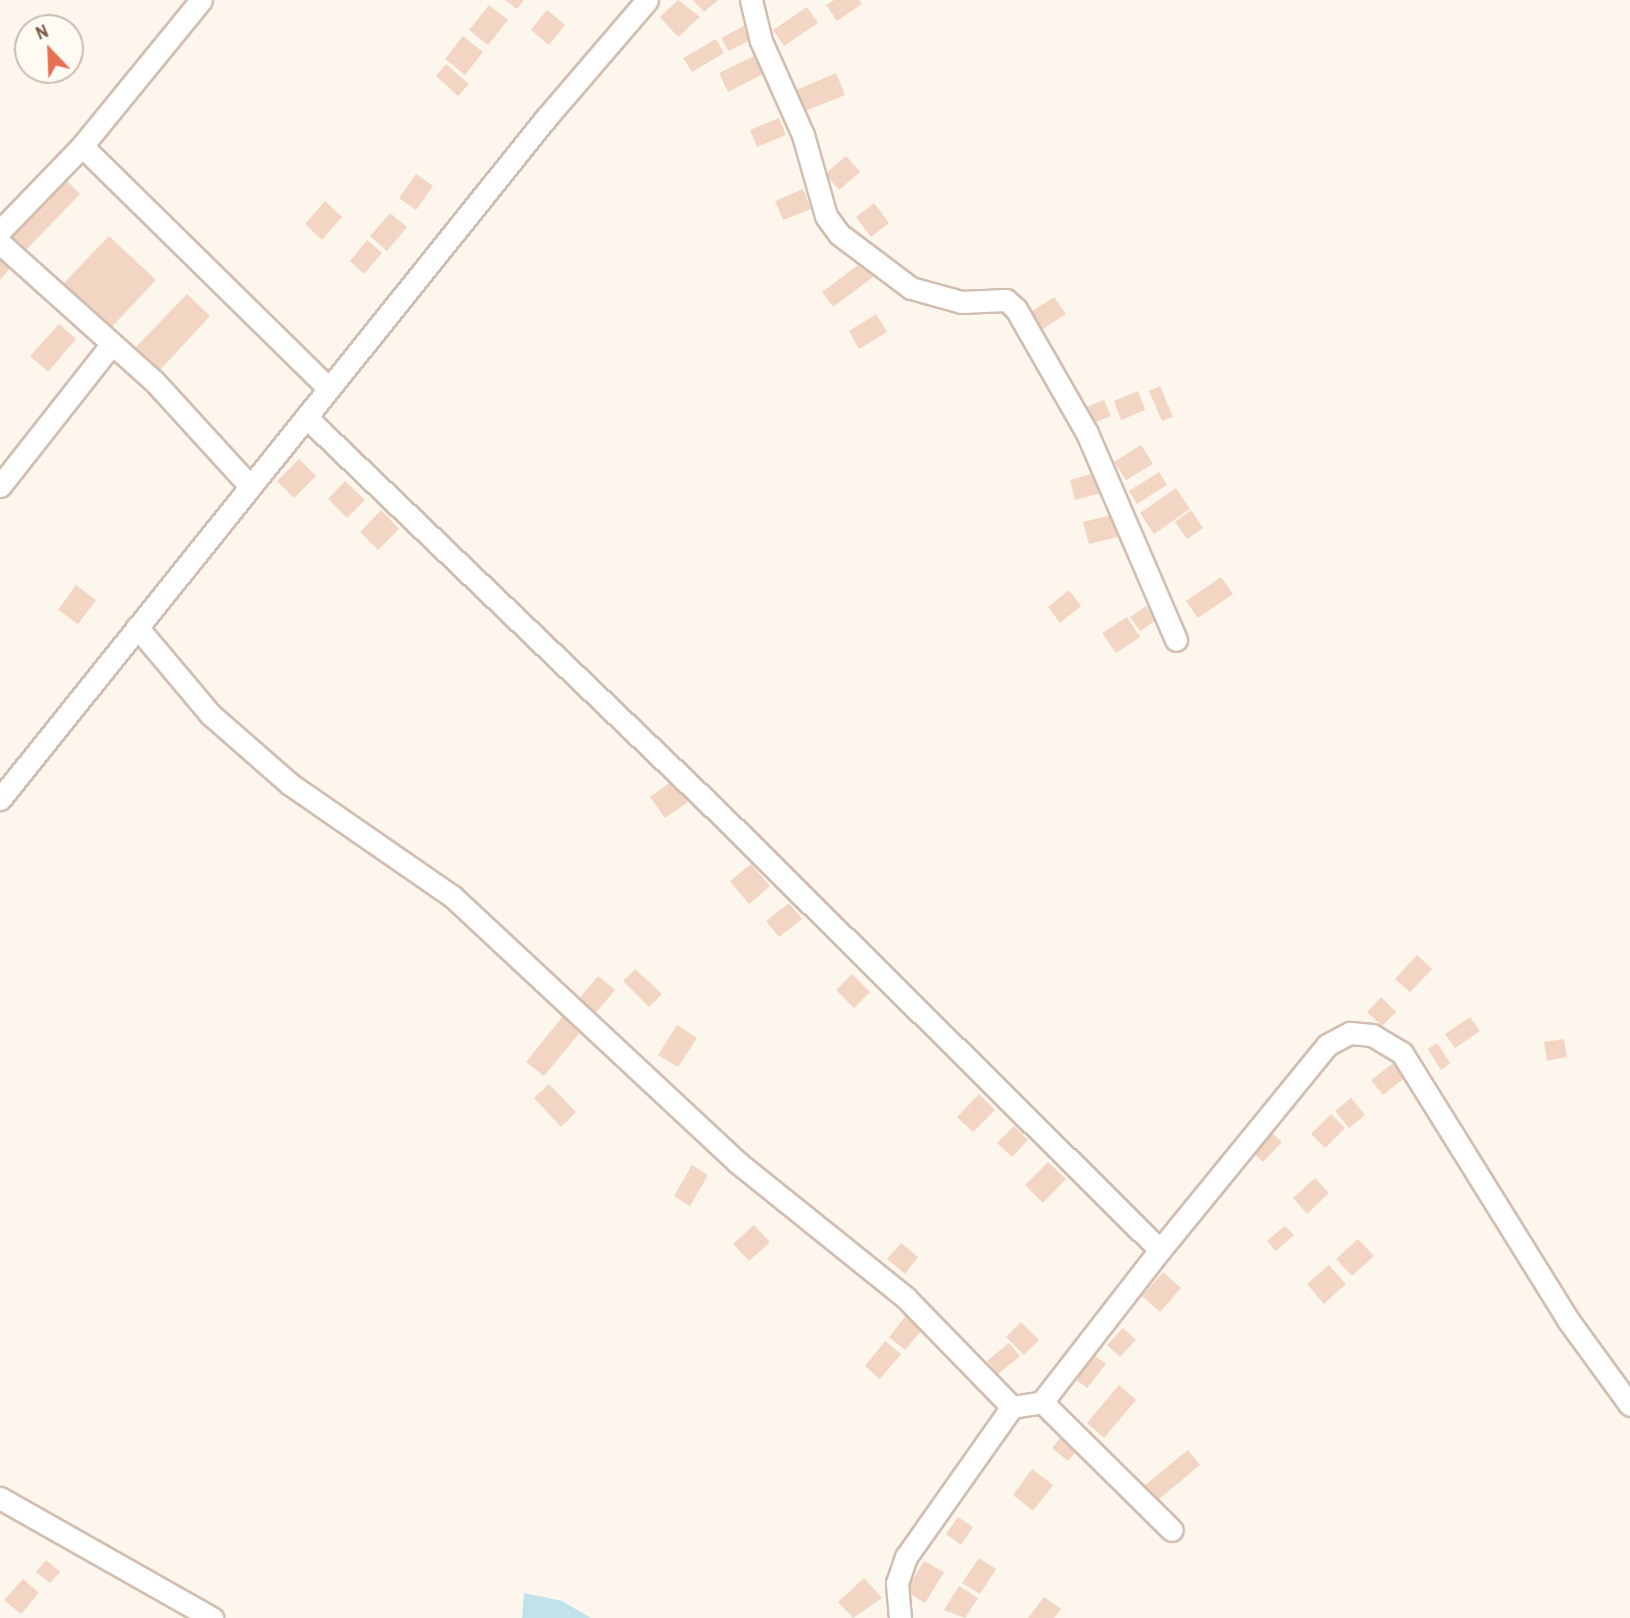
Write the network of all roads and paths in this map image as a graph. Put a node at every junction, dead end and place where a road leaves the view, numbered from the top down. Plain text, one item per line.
1 (201, 0) edge
2 (648, 0) edge
3 (751, 0) edge
4 (82, 146) junction
5 (0, 231) edge
6 (0, 243) edge
7 (111, 345) junction
8 (329, 389) junction
9 (306, 417) junction
10 (0, 486) edge
11 (250, 486) junction
12 (137, 627) junction
13 (1176, 640) dead end
14 (0, 799) edge
15 (1160, 1250) junction
16 (1042, 1402) junction
17 (1630, 1405) edge
18 (1012, 1407) junction
19 (0, 1498) edge
20 (1172, 1530) dead end
21 (212, 1618) edge
22 (900, 1618) edge

1 - 4 street
2 - 8 street
3 - 13 street
4 - 5 street
4 - 8 street
6 - 7 street
7 - 10 street
7 - 11 street
8 - 9 street
9 - 11 street
9 - 15 street
11 - 12 street
12 - 14 street
12 - 18 street
15 - 16 street
15 - 17 street
16 - 18 street
16 - 20 street
18 - 22 street
19 - 21 street

